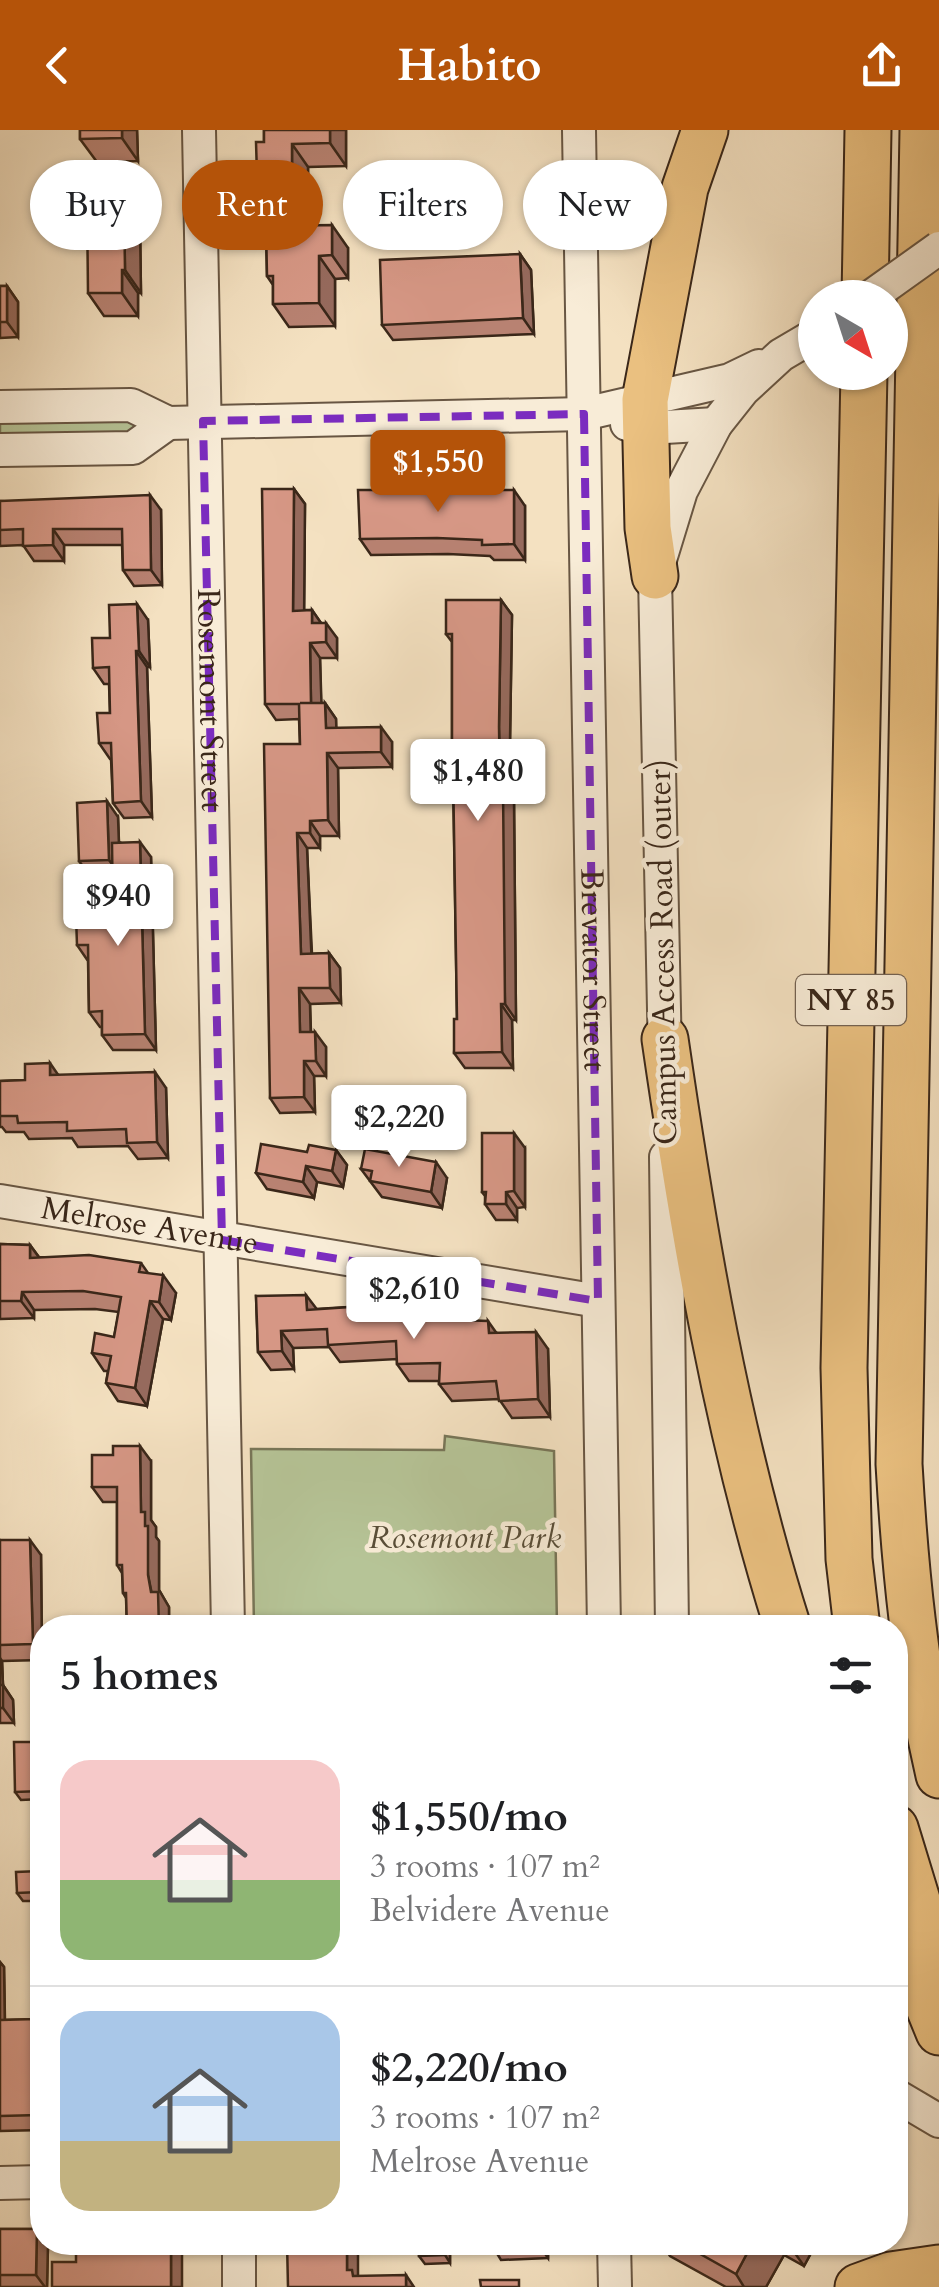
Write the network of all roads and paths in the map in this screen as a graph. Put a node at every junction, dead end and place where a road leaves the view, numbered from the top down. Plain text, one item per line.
1 (200, 130) edge
2 (579, 130) edge
3 (705, 130) edge
4 (868, 130) edge
5 (923, 130) edge
6 (939, 248) edge
7 (867, 280) edge
8 (893, 280) edge
9 (798, 345) edge
10 (781, 355) junction
11 (864, 390) edge
12 (0, 407) edge
13 (584, 414) junction
14 (646, 414) junction
15 (203, 421) junction
16 (168, 423) junction
17 (716, 424) junction
18 (0, 450) edge
19 (656, 576) junction
20 (665, 1039) junction
21 (0, 1201) edge
22 (222, 1240) junction
23 (598, 1302) junction
24 (228, 1615) edge
25 (604, 1615) edge
26 (672, 1615) edge
27 (784, 1615) edge
28 (856, 1615) edge
29 (939, 1774) edge
30 (908, 1871) edge
31 (908, 1955) edge
32 (939, 1972) edge
33 (939, 2032) edge
34 (908, 2105) edge
35 (939, 2121) edge
36 (30, 2182) edge
37 (0, 2183) edge
38 (238, 2255) edge
39 (614, 2255) edge
40 (939, 2268) edge
41 (239, 2287) edge
42 (615, 2287) edge
43 (858, 2287) edge

1 - 15 street, Rosemont Street
2 - 13 street, Brevator Street
3 - 14 highway
4 - 7 highway
5 - 29 highway, NY 85
6 - 8 street, bridge
9 - 10 street, Campus Access Road (outer)
10 - 14 street
10 - 17 street, Campus Access Road (outer)
11 - 28 highway, NY 85
12 - 16 street
13 - 14 street
13 - 15 street
13 - 23 street, Brevator Street
14 - 17 street
14 - 19 highway
15 - 16 street
15 - 22 street, Rosemont Street
16 - 18 street
17 - 19 street, Campus Access Road (outer)
19 - 20 street, Campus Access Road (outer)
20 - 26 street, Campus Access Road (outer)
20 - 27 highway
21 - 22 street, Melrose Avenue
22 - 23 street, Melrose Avenue
22 - 24 street, Rosemont Street
23 - 25 street, Brevator Street
30 - 32 highway
31 - 33 highway
34 - 35 street
36 - 37 street
38 - 41 street
39 - 42 street
40 - 43 highway

